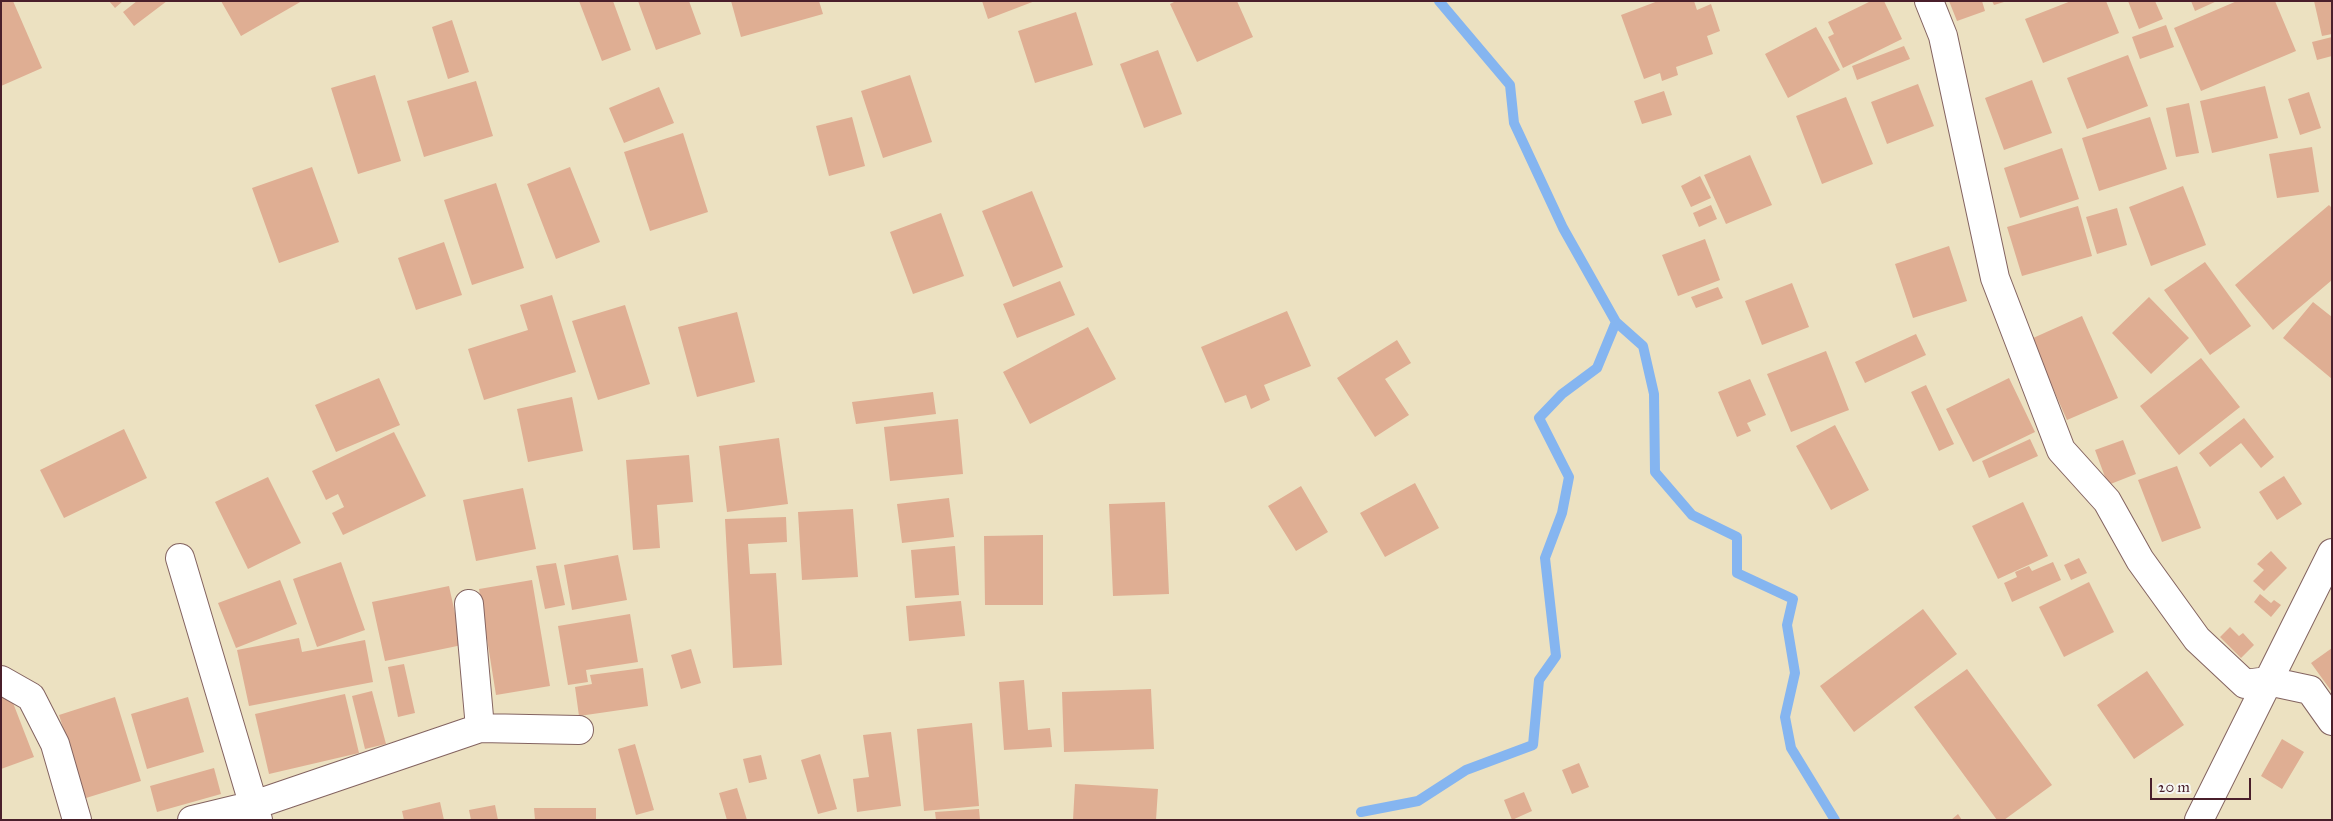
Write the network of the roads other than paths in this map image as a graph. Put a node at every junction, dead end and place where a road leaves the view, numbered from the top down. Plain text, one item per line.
1 (1929, 1) edge
2 (2332, 553) edge
3 (180, 558) dead end
4 (469, 604) dead end
5 (1, 680) edge
6 (2268, 681) junction
7 (2332, 722) edge
8 (480, 728) junction
9 (579, 730) dead end
10 (256, 813) edge
11 (77, 820) edge
12 (192, 820) edge
13 (2199, 820) edge

1 - 6 street
2 - 6 street
3 - 10 street
4 - 8 street
5 - 11 street
6 - 7 street
6 - 13 street
8 - 9 street
8 - 10 street
10 - 12 street

